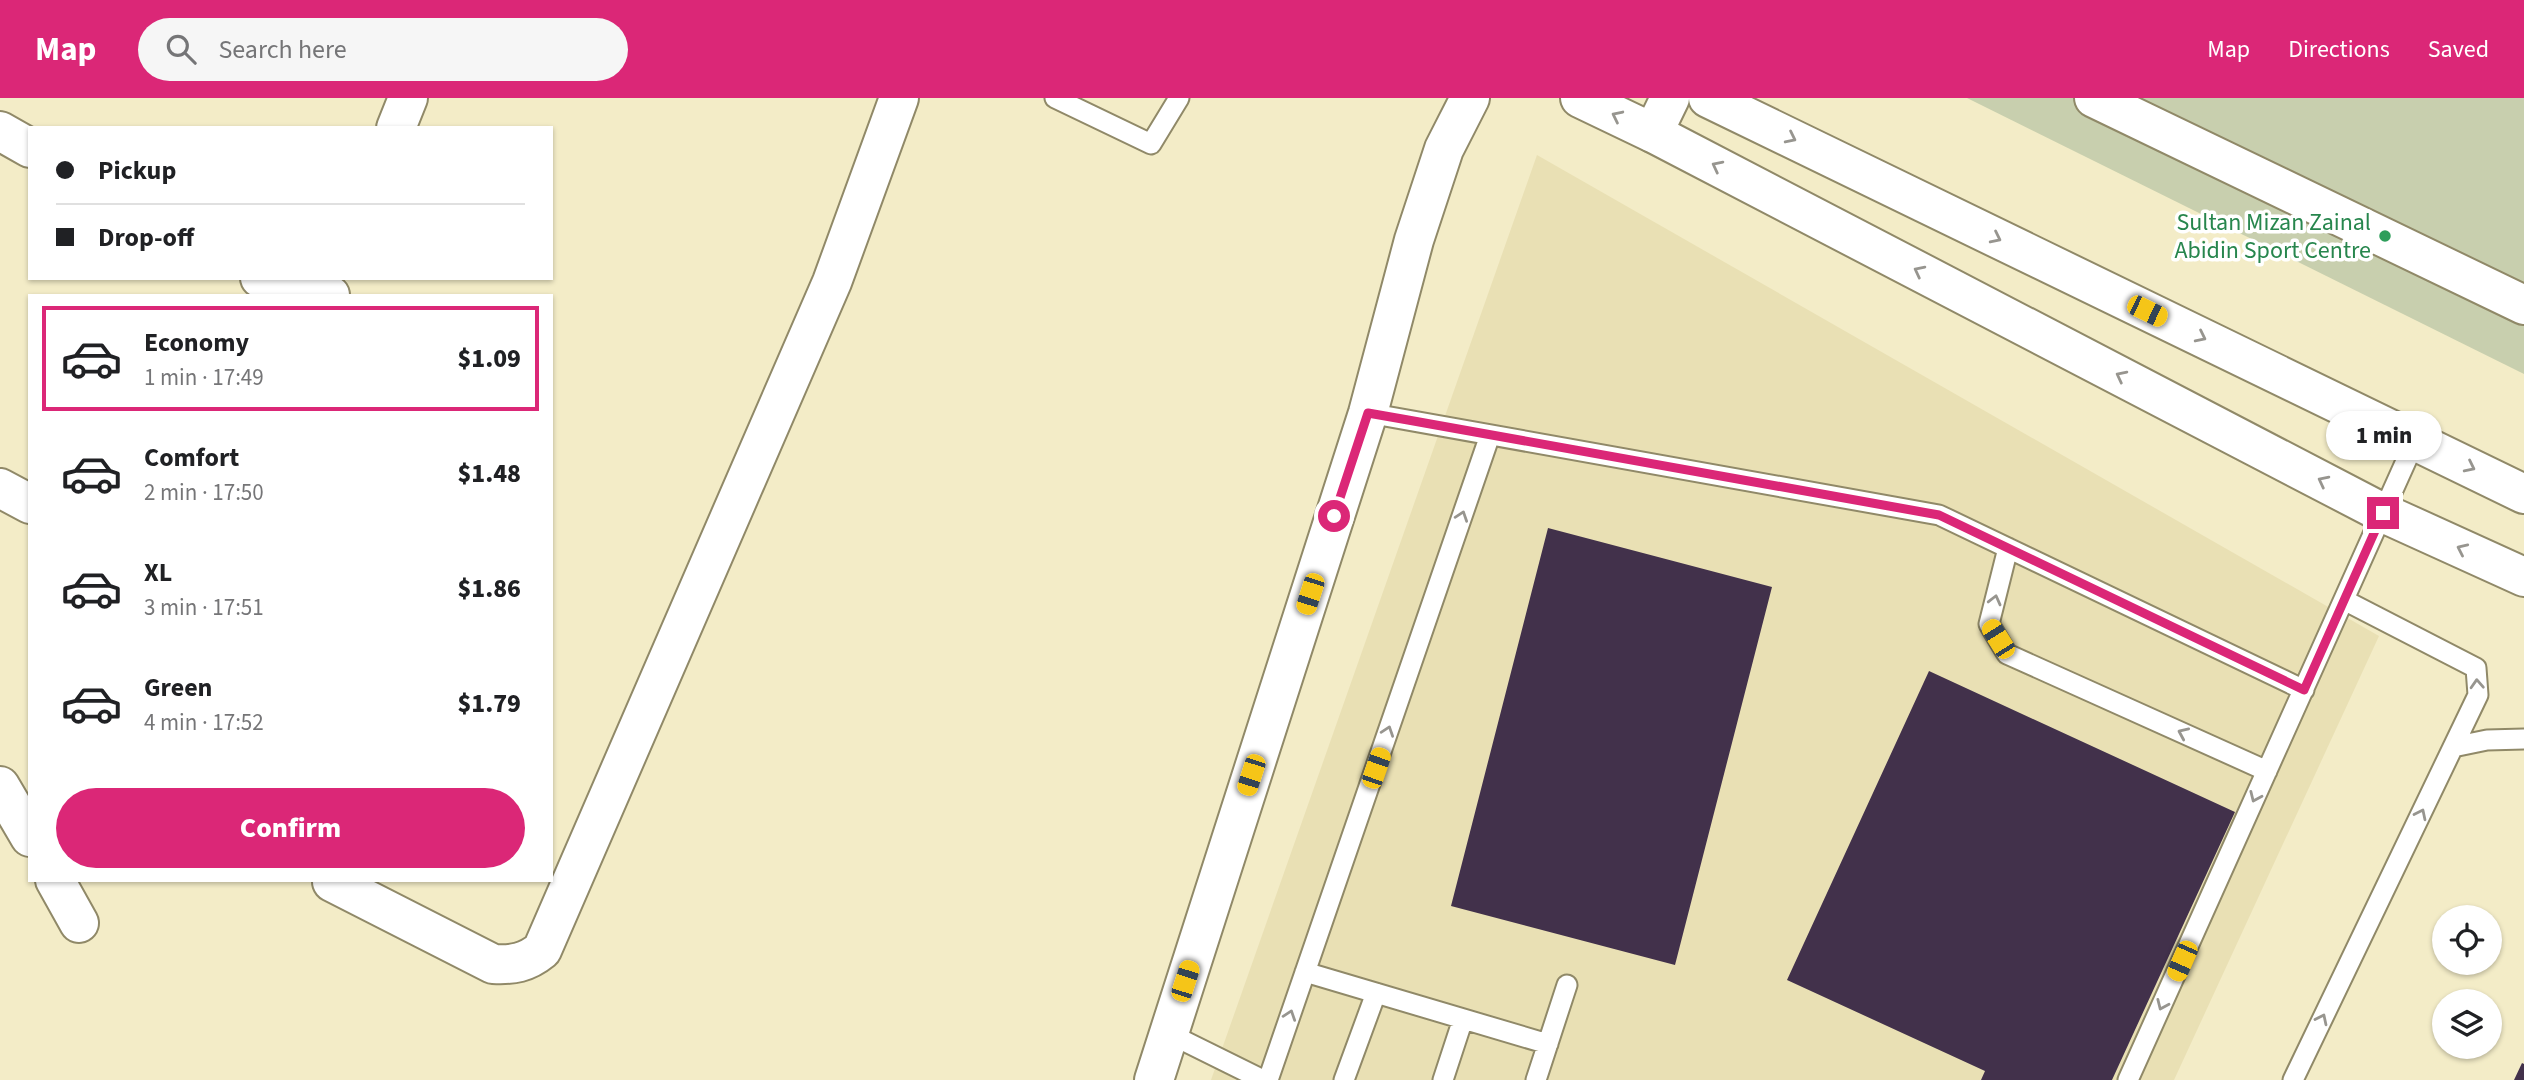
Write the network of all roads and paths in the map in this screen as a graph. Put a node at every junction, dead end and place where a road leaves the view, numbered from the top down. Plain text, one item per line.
1 (408, 98) edge
2 (899, 98) edge
3 (1055, 98) edge
4 (1179, 98) edge
5 (1471, 98) edge
6 (1580, 98) edge
7 (1670, 98) edge
8 (1708, 98) edge
9 (2094, 98) edge
10 (397, 126) edge
11 (0, 131) edge
12 (1654, 133) junction
13 (28, 147) edge
14 (264, 280) edge
15 (325, 294) edge
16 (2524, 305) edge
17 (1368, 413) junction
18 (1490, 435) junction
19 (2415, 441) junction
20 (0, 488) edge
21 (2524, 494) edge
22 (28, 503) edge
23 (2383, 513) junction
24 (2008, 548) junction
25 (2524, 577) edge
26 (2344, 600) junction
27 (2304, 690) junction
28 (2524, 739) edge
29 (2453, 747) junction
30 (2267, 771) junction
31 (0, 786) edge
32 (28, 834) edge
33 (56, 882) edge
34 (334, 882) edge
35 (79, 923) dead end
36 (1305, 972) junction
37 (1567, 985) dead end
38 (1376, 993) junction
39 (1463, 1019) junction
40 (1168, 1033) junction
41 (1548, 1044) junction
42 (1154, 1080) edge
43 (1266, 1080) edge
44 (1344, 1080) edge
45 (1443, 1080) edge
46 (1536, 1080) edge
47 (2128, 1080) edge
48 (2292, 1080) edge

1 - 10 street
2 - 34 street
3 - 4 lane
5 - 17 street
12 -> 6 street
7 - 12 street
8 -> 19 street
9 - 16 street
11 - 13 street
23 -> 12 street
14 - 15 street
17 - 18 lane
17 - 40 street
18 - 24 lane
36 -> 18 lane
19 -> 21 street
19 - 23 lane
20 - 22 street
25 -> 23 street
23 - 26 lane
24 - 27 lane
30 -> 24 lane
26 - 27 lane
29 -> 26 lane
27 - 30 lane
28 - 29 lane
48 -> 29 lane
30 -> 47 lane
31 - 32 street
33 - 35 street
36 - 38 lane
43 -> 36 lane
37 - 41 lane
38 - 39 lane
38 - 44 lane
39 - 41 lane
39 - 45 lane
40 - 42 street
40 - 43 lane
41 - 46 lane

